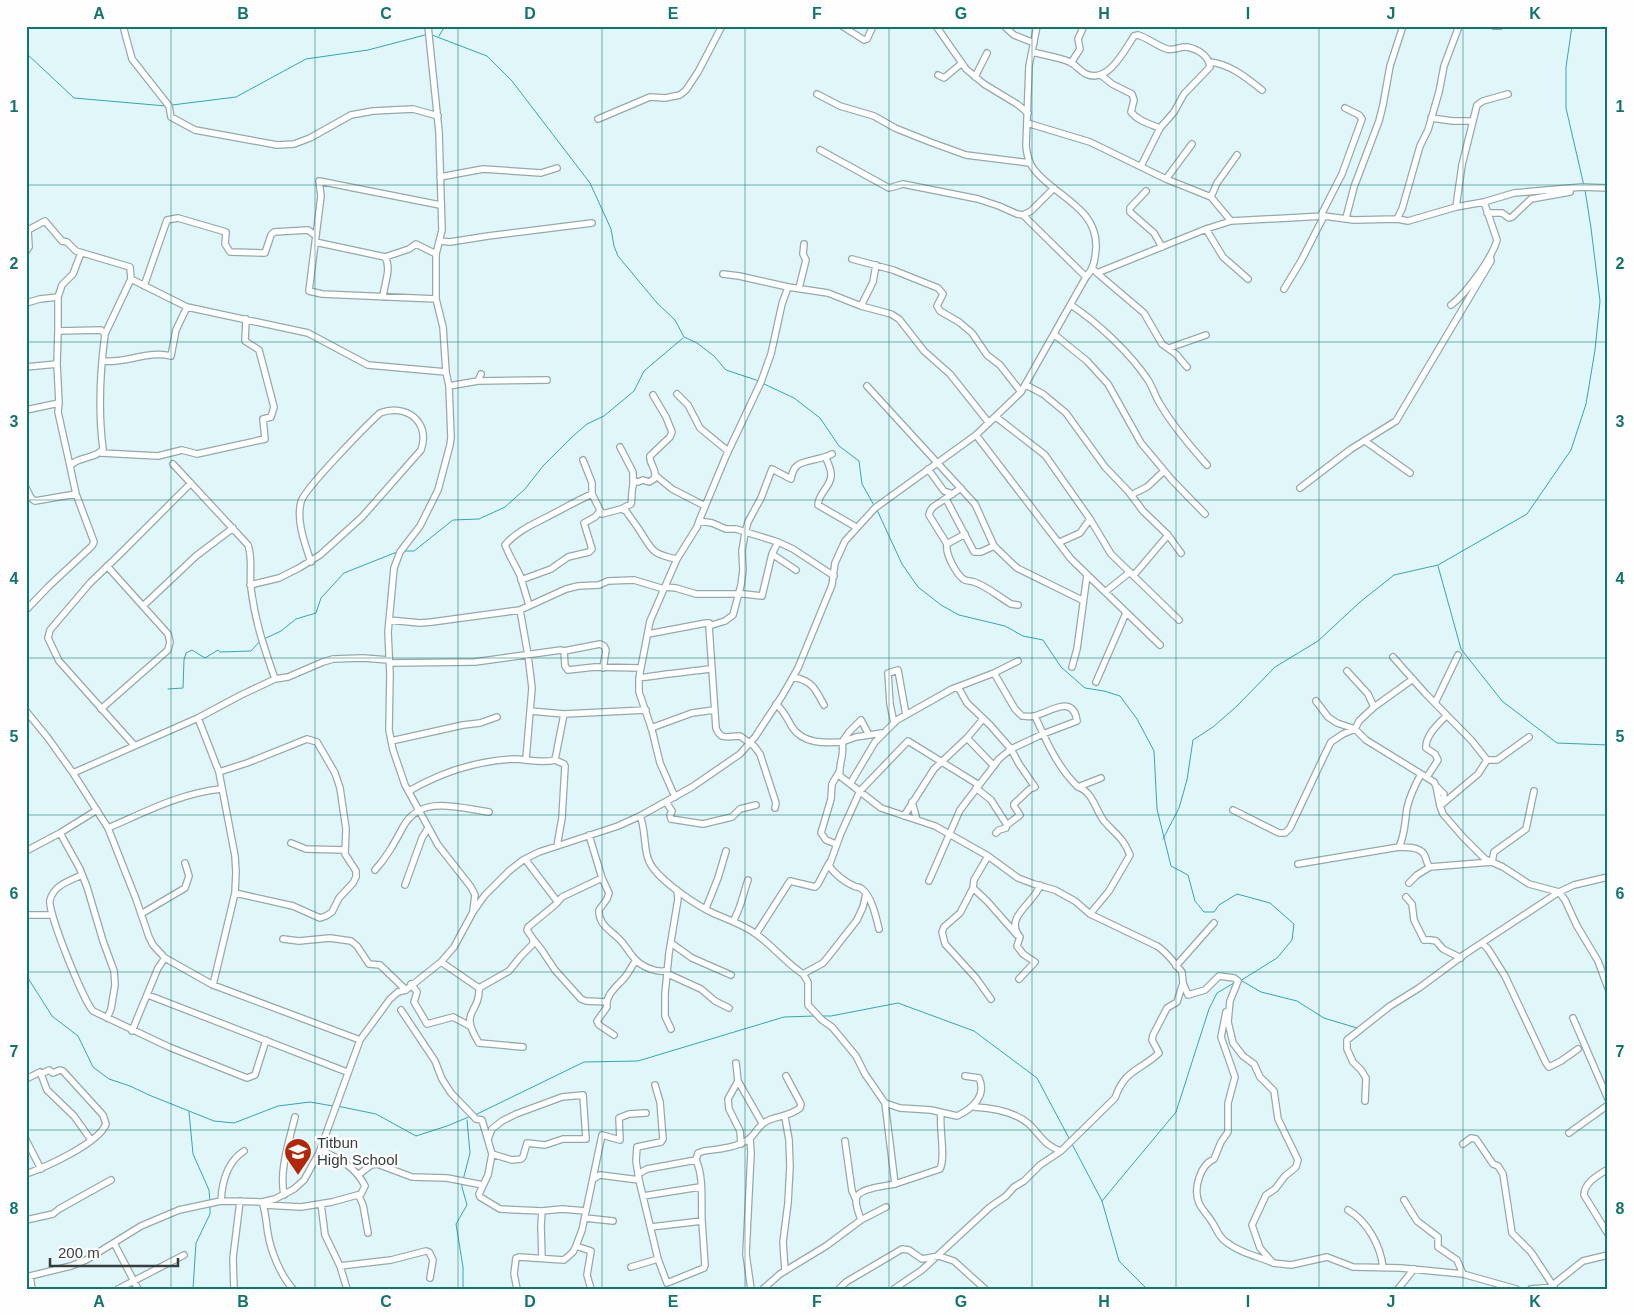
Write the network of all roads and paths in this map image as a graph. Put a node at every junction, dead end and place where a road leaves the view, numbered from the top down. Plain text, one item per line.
1 (123, 26) edge
2 (428, 26) edge
3 (722, 26) edge
4 (842, 26) edge
5 (874, 26) edge
6 (936, 26) edge
7 (1004, 26) edge
8 (1037, 26) edge
9 (1403, 26) edge
10 (1459, 26) edge
11 (1494, 26) edge
12 (1500, 26) edge
13 (1083, 28) dead end
14 (1034, 43) junction
15 (1032, 52) junction
16 (987, 53) dead end
17 (1210, 62) junction
18 (962, 63) junction
19 (1071, 63) junction
20 (938, 75) dead end
21 (1101, 75) junction
22 (975, 77) junction
23 (1262, 90) dead end
24 (817, 94) dead end
25 (1508, 94) dead end
26 (1345, 108) dead end
27 (1028, 113) junction
28 (438, 116) junction
29 (1431, 118) junction
30 (598, 119) dead end
31 (1472, 121) junction
32 (1027, 123) junction
33 (1160, 128) junction
34 (1192, 144) dead end
35 (820, 150) dead end
36 (1237, 155) dead end
37 (1030, 163) junction
38 (1141, 166) junction
39 (557, 168) dead end
40 (440, 177) junction
41 (1166, 179) junction
42 (1054, 188) junction
43 (1580, 188) junction
44 (1608, 188) edge
45 (1146, 191) dead end
46 (1210, 197) junction
47 (1484, 202) junction
48 (440, 205) junction
49 (1456, 207) junction
50 (1487, 213) junction
51 (1023, 215) junction
52 (1322, 216) junction
53 (1346, 218) junction
54 (1397, 219) junction
55 (1231, 221) junction
56 (592, 224) dead end
57 (1206, 228) junction
58 (316, 239) junction
59 (439, 241) junction
60 (804, 244) dead end
61 (1162, 247) junction
62 (26, 251) edge
63 (81, 253) junction
64 (436, 254) junction
65 (1490, 256) junction
66 (385, 257) junction
67 (852, 259) dead end
68 (876, 265) junction
69 (1095, 271) junction
70 (723, 274) dead end
71 (1086, 277) junction
72 (131, 279) junction
73 (1248, 279) dead end
74 (144, 286) junction
75 (788, 287) junction
76 (799, 288) junction
77 (1284, 289) dead end
78 (58, 297) junction
79 (383, 297) junction
80 (436, 299) junction
81 (26, 302) edge
82 (861, 306) junction
83 (1071, 306) junction
84 (1451, 306) dead end
85 (188, 307) junction
86 (246, 319) junction
87 (58, 331) junction
88 (105, 334) junction
89 (1055, 335) junction
90 (1206, 335) dead end
91 (1168, 348) junction
92 (103, 361) junction
93 (57, 364) junction
94 (26, 367) edge
95 (1187, 367) dead end
96 (446, 372) junction
97 (481, 374) dead end
98 (548, 380) dead end
99 (478, 382) junction
100 (1026, 385) junction
101 (449, 386) junction
102 (867, 386) dead end
103 (1022, 392) junction
104 (677, 394) dead end
105 (653, 395) dead end
106 (60, 403) junction
107 (26, 410) edge
108 (996, 417) junction
109 (989, 423) junction
110 (976, 435) junction
111 (1365, 441) junction
112 (620, 447) dead end
113 (728, 451) junction
114 (101, 453) junction
115 (832, 454) dead end
116 (826, 458) junction
117 (583, 460) dead end
118 (936, 463) junction
119 (174, 464) dead end
120 (1207, 465) dead end
121 (70, 466) junction
122 (928, 469) junction
123 (1164, 470) junction
124 (1410, 473) dead end
125 (656, 475) junction
126 (191, 483) junction
127 (633, 484) junction
128 (26, 488) edge
129 (961, 488) junction
130 (1300, 488) dead end
131 (76, 494) junction
132 (592, 494) junction
133 (953, 494) junction
134 (1131, 495) junction
135 (29, 499) edge
136 (946, 499) junction
137 (705, 506) junction
138 (621, 509) junction
139 (600, 511) junction
140 (1205, 514) dead end
141 (1090, 520) junction
142 (699, 521) junction
143 (856, 527) junction
144 (233, 528) junction
145 (745, 533) junction
146 (965, 534) junction
147 (1168, 535) junction
148 (778, 542) junction
149 (1060, 542) junction
150 (947, 544) junction
151 (994, 546) junction
152 (1181, 553) dead end
153 (772, 554) junction
154 (677, 559) junction
155 (311, 562) junction
156 (107, 566) junction
157 (796, 570) dead end
158 (1132, 574) junction
159 (1087, 575) junction
160 (834, 576) junction
161 (521, 580) junction
162 (250, 585) junction
163 (664, 588) junction
164 (1105, 592) junction
165 (740, 594) junction
166 (1082, 600) junction
167 (529, 605) junction
168 (1018, 605) dead end
169 (143, 606) junction
170 (26, 610) edge
171 (520, 610) junction
172 (1126, 613) junction
173 (389, 620) junction
174 (1179, 620) dead end
175 (709, 626) junction
176 (648, 634) junction
177 (1160, 645) dead end
178 (564, 651) junction
179 (528, 655) junction
180 (1458, 655) dead end
181 (1393, 656) dead end
182 (1018, 661) dead end
183 (389, 662) junction
184 (1072, 667) dead end
185 (603, 668) junction
186 (640, 668) junction
187 (710, 669) junction
188 (1347, 671) dead end
189 (994, 673) junction
190 (793, 677) junction
191 (639, 678) junction
192 (276, 679) junction
193 (1413, 679) junction
194 (1096, 682) dead end
195 (958, 687) junction
196 (1316, 701) dead end
197 (1435, 703) junction
198 (776, 704) junction
199 (824, 704) dead end
200 (1374, 707) junction
201 (101, 709) junction
202 (646, 710) junction
203 (714, 710) junction
204 (26, 711) edge
205 (530, 711) junction
206 (564, 714) junction
207 (906, 715) junction
208 (1035, 716) junction
209 (1446, 716) junction
210 (497, 717) dead end
211 (198, 718) junction
212 (983, 719) junction
213 (894, 723) junction
214 (651, 728) junction
215 (1355, 728) junction
216 (1043, 734) junction
217 (874, 736) junction
218 (1529, 737) dead end
219 (967, 738) junction
220 (391, 741) junction
221 (842, 742) junction
222 (750, 743) junction
223 (134, 745) junction
224 (1011, 749) junction
225 (526, 759) junction
226 (555, 760) junction
227 (1487, 760) junction
228 (941, 762) junction
229 (994, 766) junction
230 (219, 772) junction
231 (840, 772) junction
232 (73, 773) junction
233 (1424, 776) junction
234 (1101, 778) dead end
235 (850, 784) junction
236 (978, 786) junction
237 (1078, 787) junction
238 (221, 789) junction
239 (409, 791) junction
240 (860, 791) junction
241 (1534, 791) dead end
242 (675, 797) junction
243 (666, 802) junction
244 (912, 802) junction
245 (756, 805) dead end
246 (1441, 805) junction
247 (775, 808) dead end
248 (97, 810) junction
249 (420, 810) junction
250 (1233, 810) dead end
251 (489, 812) dead end
252 (640, 816) junction
253 (904, 816) junction
254 (917, 820) junction
255 (1007, 825) junction
256 (108, 828) junction
257 (428, 828) junction
258 (996, 833) dead end
259 (60, 834) junction
260 (951, 834) junction
261 (589, 836) junction
262 (291, 843) dead end
263 (836, 844) junction
264 (557, 846) junction
265 (1399, 847) junction
266 (345, 850) junction
267 (26, 851) edge
268 (726, 851) dead end
269 (988, 856) junction
270 (525, 859) junction
271 (1492, 862) junction
272 (185, 863) dead end
273 (829, 863) junction
274 (1298, 864) dead end
275 (1430, 867) junction
276 (376, 870) dead end
277 (82, 875) junction
278 (1608, 877) edge
279 (602, 878) junction
280 (748, 880) dead end
281 (929, 880) dead end
282 (1409, 884) dead end
283 (405, 885) dead end
284 (1040, 885) junction
285 (973, 888) junction
286 (677, 890) junction
287 (1559, 892) junction
288 (235, 893) junction
289 (866, 894) junction
290 (475, 895) junction
291 (485, 895) junction
292 (1406, 897) dead end
293 (557, 901) junction
294 (706, 908) junction
295 (473, 912) junction
296 (141, 914) junction
297 (1090, 914) junction
298 (26, 915) edge
299 (52, 915) junction
300 (733, 921) junction
301 (1214, 923) dead end
302 (879, 929) dead end
303 (756, 934) junction
304 (1017, 935) junction
305 (283, 939) dead end
306 (533, 939) junction
307 (671, 943) junction
308 (1482, 943) junction
309 (165, 958) junction
310 (1461, 958) junction
311 (636, 960) junction
312 (441, 962) junction
313 (1176, 966) junction
314 (668, 972) junction
315 (803, 974) junction
316 (731, 975) dead end
317 (1019, 978) dead end
318 (1184, 983) junction
319 (412, 984) junction
320 (213, 985) junction
321 (479, 988) junction
322 (1608, 988) edge
323 (406, 990) junction
324 (148, 995) junction
325 (991, 998) dead end
326 (607, 1002) junction
327 (1229, 1005) junction
328 (729, 1008) dead end
329 (401, 1010) dead end
330 (107, 1018) junction
331 (469, 1018) junction
332 (1573, 1018) dead end
333 (461, 1021) junction
334 (470, 1026) junction
335 (670, 1029) dead end
336 (132, 1031) junction
337 (614, 1035) dead end
338 (266, 1040) junction
339 (360, 1040) junction
340 (523, 1047) dead end
341 (1578, 1049) dead end
342 (736, 1063) dead end
343 (347, 1072) junction
344 (41, 1074) junction
345 (786, 1076) dead end
346 (965, 1076) dead end
347 (26, 1079) edge
348 (738, 1081) junction
349 (655, 1085) dead end
350 (1608, 1099) edge
351 (1365, 1102) dead end
352 (885, 1103) junction
353 (1608, 1105) edge
354 (974, 1107) junction
355 (941, 1113) junction
356 (646, 1114) dead end
357 (785, 1117) junction
358 (294, 1118) dead end
359 (762, 1123) junction
360 (1569, 1133) dead end
361 (750, 1138) junction
362 (488, 1139) junction
363 (26, 1140) edge
364 (91, 1140) junction
365 (845, 1141) dead end
366 (741, 1144) junction
367 (1463, 1144) dead end
368 (320, 1150) junction
369 (244, 1151) dead end
370 (1062, 1151) junction
371 (492, 1154) junction
372 (696, 1160) junction
373 (41, 1169) junction
374 (1608, 1169) edge
375 (26, 1174) edge
376 (358, 1175) junction
377 (639, 1177) junction
378 (593, 1179) junction
379 (111, 1180) dead end
380 (483, 1184) junction
381 (895, 1184) junction
382 (700, 1187) junction
383 (284, 1195) junction
384 (359, 1196) junction
385 (643, 1196) junction
386 (856, 1200) junction
387 (1404, 1200) dead end
388 (221, 1201) junction
389 (240, 1201) junction
390 (263, 1204) junction
391 (321, 1204) junction
392 (886, 1207) dead end
393 (1348, 1210) dead end
394 (586, 1211) junction
395 (542, 1212) junction
396 (585, 1218) junction
397 (26, 1220) edge
398 (861, 1220) junction
399 (613, 1221) dead end
400 (702, 1221) junction
401 (651, 1227) junction
402 (368, 1233) dead end
403 (1608, 1234) edge
404 (114, 1243) junction
405 (576, 1246) junction
406 (184, 1255) dead end
407 (1608, 1255) edge
408 (939, 1256) junction
409 (542, 1258) junction
410 (658, 1259) junction
411 (1273, 1263) junction
412 (340, 1266) junction
413 (631, 1267) dead end
414 (1383, 1268) junction
415 (1414, 1269) junction
416 (785, 1271) junction
417 (1463, 1274) junction
418 (28, 1277) edge
419 (430, 1278) dead end
420 (135, 1280) junction
421 (668, 1286) edge
422 (289, 1287) edge
423 (1555, 1288) edge
424 (32, 1289) edge
425 (118, 1289) edge
426 (138, 1289) edge
427 (234, 1289) edge
428 (347, 1289) edge
429 (517, 1289) edge
430 (591, 1289) edge
431 (751, 1289) edge
432 (763, 1289) edge
433 (839, 1289) edge
434 (894, 1289) edge
435 (985, 1289) edge
436 (1398, 1289) edge
437 (1514, 1289) edge
438 (1531, 1289) edge

1 - 28 street
2 - 28 street
3 - 30 street
4 - 5 street
6 - 18 street
7 - 14 street
8 - 14 street
9 - 53 street
10 - 29 street
11 - 12 street
13 - 19 street
14 - 15 street
15 - 19 street
15 - 27 street
16 - 22 street
17 - 21 street
17 - 23 street
17 - 33 street
18 - 20 street
18 - 22 street
19 - 21 street
21 - 33 street
22 - 27 street
24 - 37 street
25 - 31 street
26 - 52 street
27 - 32 street
28 - 40 street
29 - 31 street
29 - 54 street
31 - 49 street
32 - 37 street
32 - 38 street
33 - 38 street
34 - 41 street
35 - 51 street
36 - 46 street
37 - 42 street
38 - 41 street
39 - 40 street
40 - 48 street
41 - 46 street
42 - 51 street
42 - 69 street
43 - 44 street
43 - 47 street
43 - 50 street
45 - 61 street
46 - 55 street
47 - 49 street
47 - 50 street
48 - 58 street
48 - 59 street
49 - 54 street
50 - 65 street
51 - 71 street
52 - 53 street
52 - 55 street
52 - 77 street
53 - 54 street
55 - 57 street
56 - 59 street
57 - 61 street
57 - 73 street
58 - 66 street
58 - 74 street
58 - 79 street
59 - 64 street
60 - 76 street
61 - 69 street
62 - 63 street
63 - 72 street
63 - 78 street
64 - 66 street
64 - 80 street
65 - 84 street
65 - 111 street
66 - 79 street
67 - 68 street
68 - 82 street
68 - 103 street
69 - 71 street
69 - 91 street
70 - 75 street
71 - 83 street
72 - 74 street
72 - 88 street
74 - 85 street
75 - 76 street
75 - 113 street
76 - 82 street
78 - 81 street
78 - 87 street
79 - 80 street
80 - 96 street
82 - 109 street
83 - 89 street
83 - 120 street
85 - 86 street
85 - 92 street
86 - 96 street
86 - 114 street
87 - 88 street
87 - 93 street
88 - 92 street
89 - 100 street
89 - 123 street
90 - 91 street
91 - 95 street
92 - 114 street
93 - 94 street
93 - 106 street
96 - 101 street
97 - 99 street
98 - 99 street
99 - 101 street
100 - 103 street
100 - 134 street
101 - 173 street
102 - 118 street
103 - 108 street
104 - 113 street
105 - 125 street
106 - 107 street
106 - 121 street
108 - 109 street
108 - 141 street
109 - 110 street
110 - 118 street
110 - 149 street
111 - 124 street
111 - 130 street
112 - 127 street
113 - 137 street
114 - 121 street
115 - 116 street
116 - 143 street
116 - 145 street
117 - 132 street
118 - 122 street
118 - 129 street
119 - 126 street
121 - 131 street
122 - 133 street
122 - 143 street
123 - 134 street
123 - 140 street
125 - 127 street
125 - 137 street
126 - 144 street
126 - 156 street
127 - 138 street
128 - 135 street
129 - 133 street
129 - 151 street
131 - 135 street
131 - 170 street
132 - 139 street
132 - 161 street
133 - 136 street
134 - 147 street
136 - 146 street
136 - 150 street
137 - 142 street
138 - 139 street
138 - 154 street
139 - 161 street
141 - 149 street
141 - 158 street
142 - 145 street
142 - 154 street
143 - 160 street
144 - 162 street
144 - 169 street
145 - 148 street
145 - 165 street
146 - 150 street
146 - 151 street
147 - 152 street
147 - 158 street
148 - 153 street
148 - 160 street
149 - 159 street
150 - 168 street
151 - 166 street
153 - 157 street
153 - 165 street
154 - 163 street
155 - 155 street
155 - 162 street
156 - 169 street
156 - 201 street
158 - 164 street
158 - 174 street
159 - 164 street
159 - 166 street
160 - 190 street
161 - 167 street
162 - 192 street
163 - 165 street
163 - 167 street
163 - 176 street
164 - 172 street
165 - 175 street
166 - 184 street
167 - 171 street
169 - 201 street
171 - 173 street
171 - 179 street
172 - 177 street
172 - 194 street
173 - 183 street
175 - 176 street
175 - 187 street
176 - 186 street
178 - 179 street
178 - 185 street
178 - 185 street
179 - 183 street
179 - 205 street
180 - 197 street
181 - 193 street
182 - 189 street
183 - 192 street
183 - 220 street
185 - 186 street
186 - 191 street
187 - 191 street
187 - 203 street
188 - 200 street
189 - 195 street
189 - 208 street
190 - 198 street
190 - 199 street
191 - 202 street
192 - 211 street
193 - 197 street
193 - 200 street
195 - 207 street
195 - 212 street
196 - 215 street
197 - 209 street
198 - 221 street
198 - 222 street
200 - 215 street
201 - 223 street
202 - 206 street
202 - 214 street
203 - 214 street
203 - 222 street
204 - 232 street
205 - 206 street
205 - 225 street
206 - 226 street
207 - 213 street
207 - 213 street
208 - 216 street
208 - 216 street
209 - 227 street
209 - 233 street
210 - 220 street
211 - 223 street
211 - 230 street
212 - 219 street
212 - 224 street
213 - 217 street
214 - 242 street
215 - 233 street
215 - 250 street
216 - 224 street
216 - 237 street
217 - 221 street
217 - 221 street
217 - 235 street
218 - 227 street
219 - 228 street
219 - 229 street
220 - 239 street
221 - 231 street
222 - 242 street
222 - 247 street
223 - 232 street
224 - 229 street
224 - 255 street
225 - 226 street
225 - 239 street
226 - 264 street
227 - 246 street
228 - 236 street
228 - 240 street
228 - 244 street
229 - 236 street
230 - 238 street
230 - 266 street
231 - 235 street
231 - 263 street
232 - 248 street
233 - 246 street
233 - 265 street
234 - 237 street
235 - 240 street
236 - 255 street
236 - 260 street
237 - 297 street
238 - 256 street
238 - 288 street
239 - 249 street
240 - 253 street
240 - 263 street
241 - 271 street
242 - 243 street
243 - 245 street
243 - 252 street
244 - 253 street
244 - 254 street
246 - 271 street
248 - 256 street
248 - 259 street
249 - 251 street
249 - 257 street
249 - 276 street
252 - 261 street
252 - 286 street
253 - 254 street
254 - 260 street
255 - 258 street
256 - 296 street
257 - 283 street
257 - 290 street
259 - 267 street
259 - 277 street
260 - 269 street
260 - 281 street
261 - 264 street
261 - 279 street
262 - 266 street
263 - 273 street
264 - 270 street
265 - 274 street
265 - 275 street
266 - 288 street
268 - 294 street
269 - 284 street
269 - 285 street
270 - 291 street
270 - 293 street
271 - 275 street
271 - 287 street
272 - 296 street
273 - 289 street
273 - 303 street
275 - 282 street
277 - 299 street
277 - 330 street
278 - 287 street
279 - 293 street
279 - 311 street
280 - 300 street
284 - 297 street
284 - 304 street
285 - 304 street
285 - 325 street
286 - 294 street
286 - 307 street
287 - 308 street
287 - 322 street
288 - 320 street
289 - 302 street
289 - 315 street
290 - 291 street
290 - 295 street
291 - 295 street
292 - 310 street
293 - 306 street
294 - 300 street
295 - 312 street
296 - 309 street
297 - 313 street
298 - 299 street
299 - 330 street
300 - 303 street
301 - 313 street
303 - 315 street
304 - 317 street
305 - 323 street
306 - 321 street
306 - 326 street
307 - 314 street
307 - 316 street
308 - 310 street
308 - 341 street
309 - 320 street
309 - 324 street
310 - 351 street
311 - 314 street
311 - 326 street
312 - 319 street
312 - 321 street
313 - 318 street
314 - 328 street
314 - 335 street
315 - 352 street
318 - 327 street
318 - 370 street
319 - 323 street
319 - 333 street
320 - 339 street
321 - 331 street
323 - 339 street
324 - 336 street
324 - 338 street
326 - 337 street
327 - 411 street
327 - 411 street
329 - 362 street
330 - 336 street
331 - 333 street
331 - 334 street
332 - 350 street
333 - 334 street
334 - 340 street
336 - 338 street
338 - 343 street
339 - 343 street
342 - 348 street
343 - 368 street
344 - 347 street
344 - 364 street
344 - 364 street
345 - 357 street
346 - 354 street
348 - 359 street
348 - 366 street
349 - 377 street
352 - 355 street
352 - 381 street
353 - 360 street
354 - 355 street
354 - 370 street
355 - 381 street
356 - 378 street
357 - 359 street
357 - 416 street
358 - 383 street
359 - 361 street
361 - 366 street
361 - 431 street
362 - 371 street
362 - 371 street
363 - 373 street
364 - 373 street
365 - 386 street
366 - 372 street
367 - 423 street
368 - 376 street
368 - 383 street
369 - 388 street
370 - 408 street
371 - 380 street
372 - 377 street
372 - 382 street
373 - 375 street
374 - 403 street
376 - 380 street
376 - 384 street
377 - 378 street
377 - 385 street
378 - 394 street
379 - 397 street
380 - 395 street
381 - 386 street
382 - 385 street
382 - 400 street
383 - 390 street
384 - 391 street
384 - 402 street
385 - 401 street
386 - 398 street
387 - 417 street
388 - 389 street
388 - 404 street
389 - 390 street
389 - 427 street
390 - 391 street
390 - 422 street
391 - 412 street
392 - 398 street
393 - 414 street
394 - 395 street
394 - 396 street
395 - 409 street
396 - 399 street
396 - 405 street
398 - 416 street
400 - 401 street
400 - 421 street
401 - 410 street
404 - 418 street
404 - 420 street
405 - 409 street
405 - 430 street
406 - 420 street
407 - 423 street
408 - 433 street
408 - 434 street
408 - 435 street
409 - 429 street
410 - 413 street
410 - 421 street
411 - 414 street
412 - 419 street
412 - 428 street
414 - 415 street
415 - 417 street
415 - 436 street
416 - 432 street
417 - 437 street
418 - 424 street
420 - 425 street
420 - 426 street
423 - 438 street

